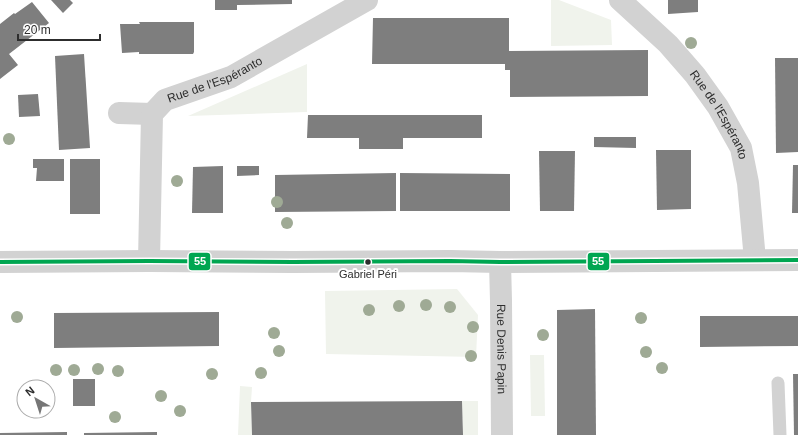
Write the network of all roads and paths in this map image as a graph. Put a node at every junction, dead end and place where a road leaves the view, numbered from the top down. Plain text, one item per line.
1 (367, 0) edge
2 (620, 0) edge
3 (119, 113) dead end
4 (152, 114) junction
5 (755, 260) junction
6 (798, 260) edge
7 (149, 261) junction
8 (0, 262) edge
9 (500, 262) junction
10 (778, 383) dead end
11 (502, 435) edge
12 (780, 435) edge

1 - 4 street, Rue de l'Espéranto
2 - 5 street, Rue de l'Espéranto
3 - 4 street
4 - 7 street
5 - 6 street
5 - 9 street
7 - 8 street
7 - 9 street
9 - 11 street, Rue Denis Papin
10 - 12 lane

